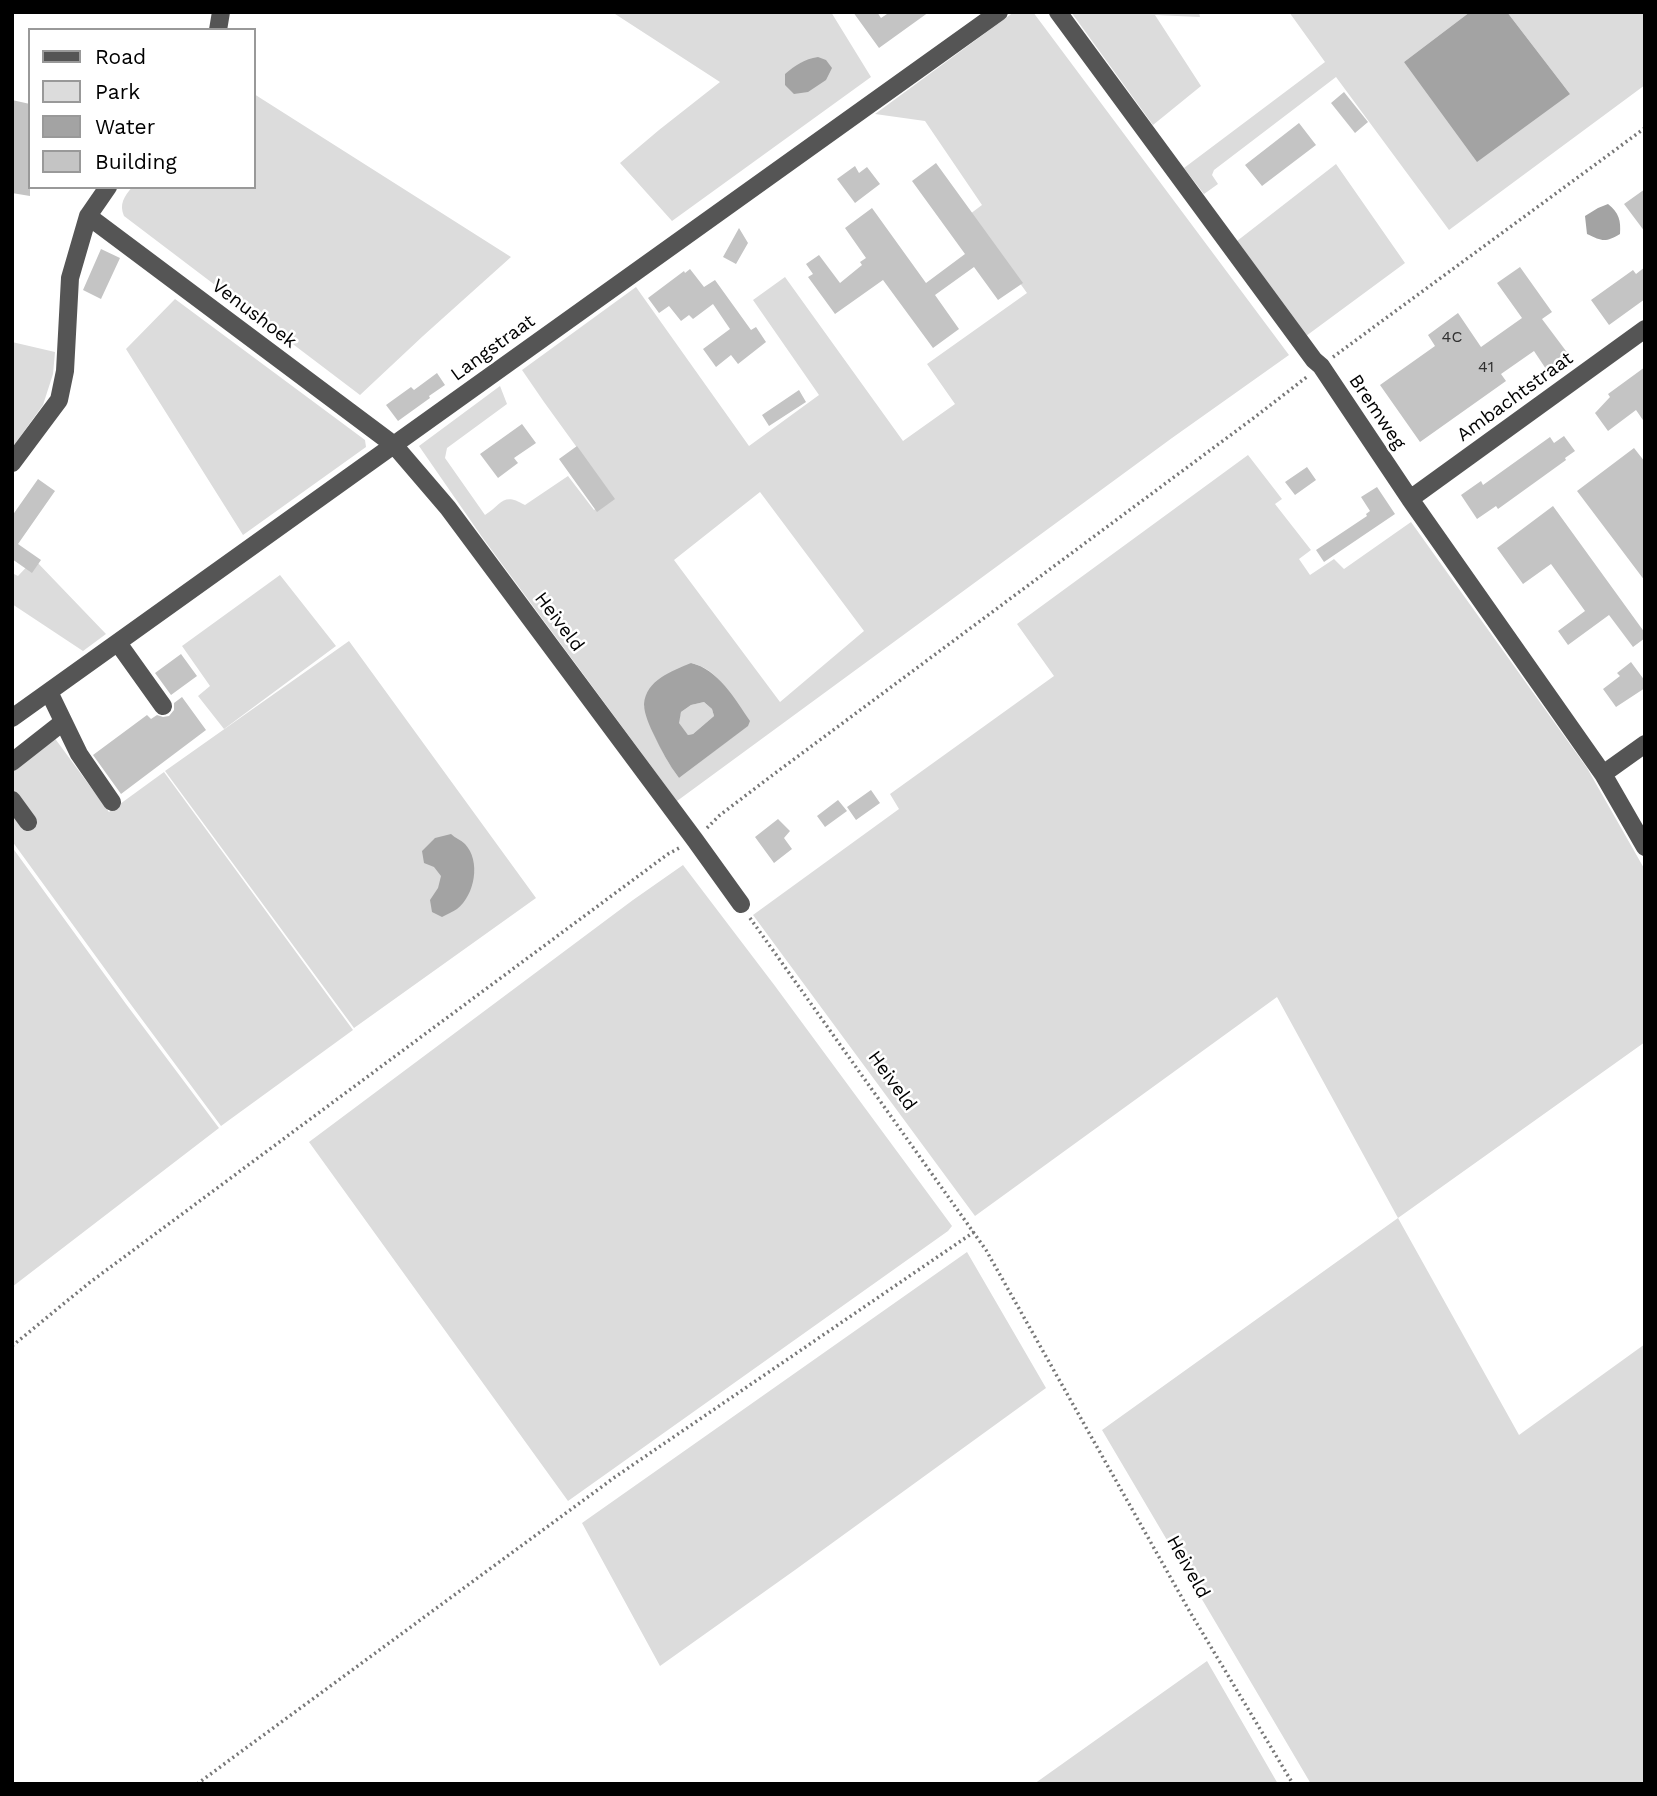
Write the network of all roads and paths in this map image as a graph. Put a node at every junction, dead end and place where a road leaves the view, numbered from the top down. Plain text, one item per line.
1 (998, 12) edge
2 (1058, 12) edge
3 (1645, 128) edge
4 (107, 189) edge
5 (88, 216) junction
6 (1645, 329) edge
7 (1321, 366) junction
8 (394, 445) junction
9 (12, 463) edge
10 (1410, 499) junction
11 (118, 643) junction
12 (49, 692) junction
13 (163, 706) dead end
14 (12, 718) edge
15 (64, 722) junction
16 (1645, 744) edge
17 (12, 762) edge
18 (1603, 774) junction
19 (12, 800) edge
20 (112, 802) dead end
21 (28, 822) dead end
22 (695, 840) junction
23 (1645, 847) edge
24 (741, 904) joint
25 (974, 1232) junction
26 (12, 1346) edge
27 (197, 1784) edge
28 (1293, 1784) edge

1 - 8 street, Langstraat
2 - 7 street, Bremweg
3 - 7 path
4 - 5 street
5 - 8 street, Venushoek
5 - 9 street
6 - 10 street, Ambachtstraat
7 - 10 street, Bremweg
7 - 22 path
8 - 11 street, Langstraat
8 - 22 street, Heiveld
10 - 18 street, Bremweg
11 - 12 street, Langstraat
11 - 13 street
12 - 14 street, Langstraat
12 - 15 street
15 - 17 street
15 - 20 street
16 - 18 street
18 - 23 street, Bremweg
19 - 21 street
22 - 24 street, Heiveld
22 - 26 path
24 - 25 path, Heiveld
25 - 27 path
25 - 28 path, Heiveld

